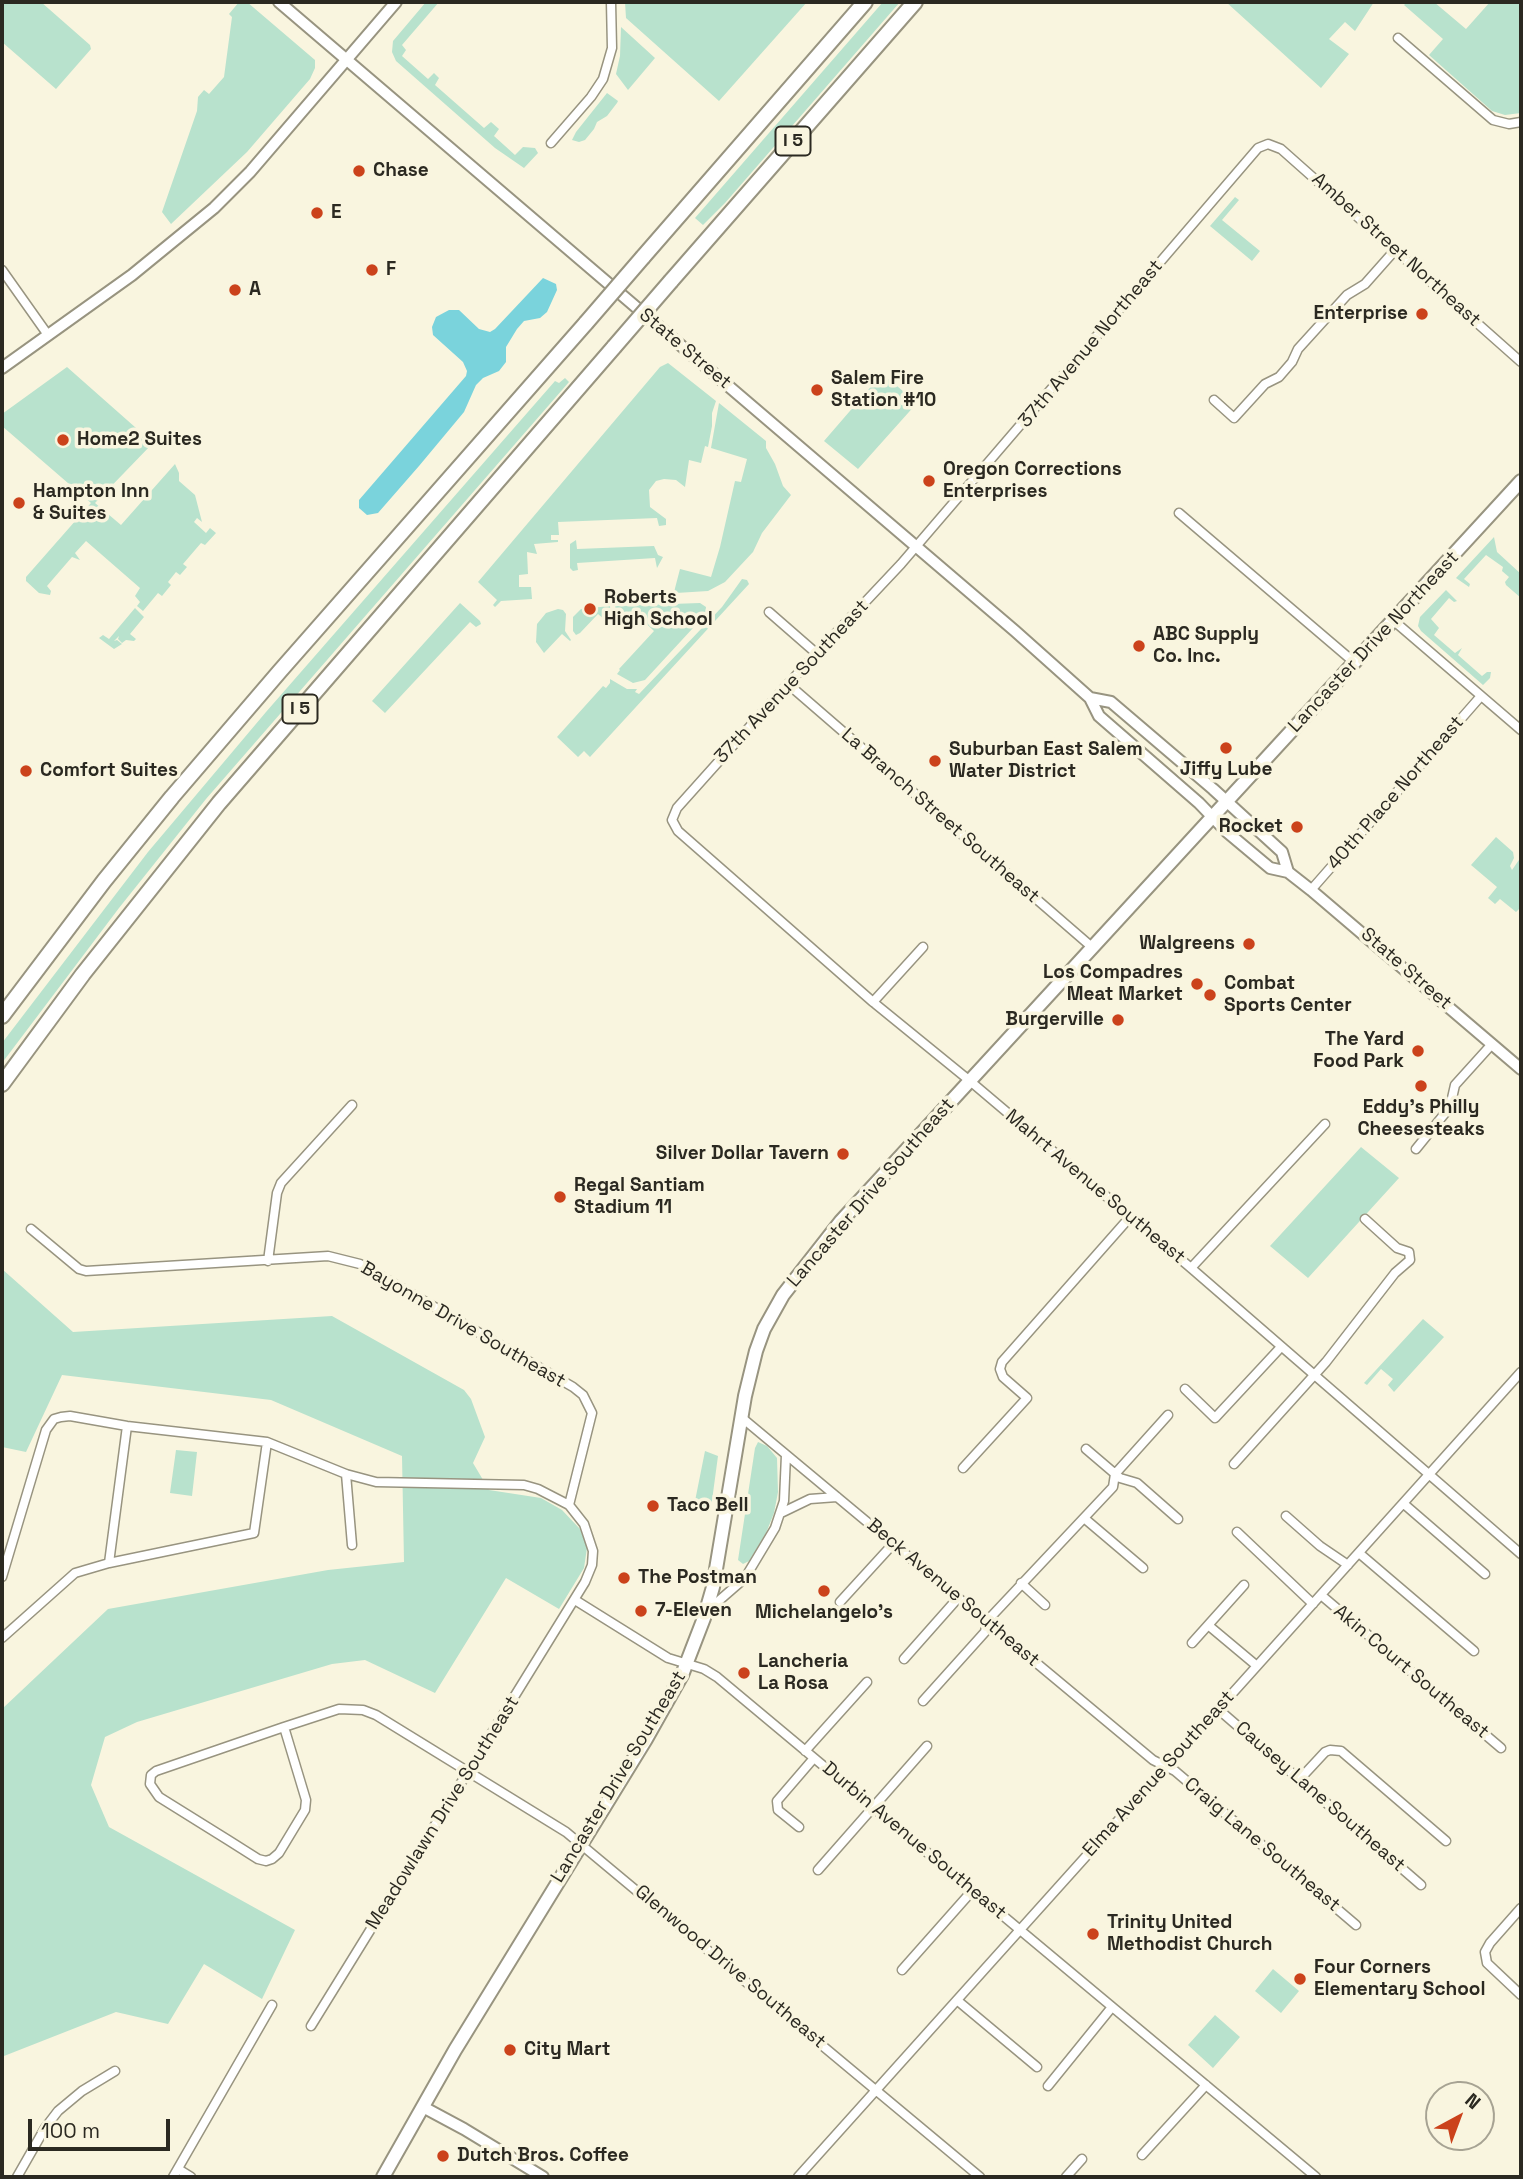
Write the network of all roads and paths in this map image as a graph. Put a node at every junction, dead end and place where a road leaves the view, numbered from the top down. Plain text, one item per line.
1 (279, 2) edge
2 (396, 2) edge
3 (611, 2) edge
4 (865, 2) edge
5 (915, 2) edge
6 (1398, 38) dead end
7 (346, 60) junction
8 (1521, 122) edge
9 (551, 143) dead end
10 (1268, 144) joint
11 (1396, 249) junction
12 (2, 270) edge
13 (48, 335) junction
14 (1521, 362) edge
15 (2, 368) edge
16 (1214, 400) dead end
17 (1521, 481) edge
18 (1180, 513) dead end
19 (916, 546) junction
20 (769, 612) dead end
21 (1394, 621) junction
22 (816, 653) junction
23 (1355, 663) junction
24 (788, 684) junction
25 (1481, 696) junction
26 (1090, 698) junction
27 (1521, 730) edge
28 (1227, 803) junction
29 (1214, 818) junction
30 (672, 820) joint
31 (1288, 872) junction
32 (1311, 890) junction
33 (923, 947) dead end
34 (1093, 948) junction
35 (873, 1002) junction
36 (2, 1016) edge
37 (1492, 1044) junction
38 (1521, 1069) edge
39 (970, 1081) junction
40 (2, 1084) edge
41 (352, 1105) dead end
42 (1325, 1124) dead end
43 (1416, 1149) dead end
44 (1130, 1217) junction
45 (1364, 1219) dead end
46 (31, 1228) dead end
47 (268, 1261) junction
48 (1191, 1268) junction
49 (1281, 1347) junction
50 (1521, 1372) edge
51 (1313, 1375) junction
52 (1185, 1389) dead end
53 (1168, 1415) dead end
54 (741, 1417) junction
55 (127, 1426) junction
56 (267, 1442) junction
57 (1086, 1449) dead end
58 (786, 1455) junction
59 (1234, 1464) dead end
60 (963, 1468) dead end
61 (346, 1474) junction
62 (1115, 1474) junction
63 (1430, 1474) junction
64 (837, 1497) junction
65 (1404, 1504) junction
66 (569, 1505) junction
67 (781, 1513) junction
68 (1286, 1516) dead end
69 (1084, 1518) junction
70 (1178, 1519) dead end
71 (1237, 1532) dead end
72 (894, 1544) junction
73 (352, 1545) dead end
74 (1359, 1553) junction
75 (1521, 1553) edge
76 (109, 1563) junction
77 (1348, 1565) junction
78 (1143, 1568) dead end
79 (1485, 1574) dead end
80 (2, 1577) edge
81 (1021, 1583) junction
82 (1244, 1585) dead end
83 (1321, 1595) junction
84 (958, 1598) junction
85 (575, 1600) junction
86 (839, 1602) dead end
87 (1313, 1604) junction
88 (1045, 1605) dead end
89 (707, 1611) junction
90 (987, 1621) junction
91 (1208, 1625) junction
92 (2, 1638) edge
93 (1192, 1643) dead end
94 (1474, 1651) dead end
95 (904, 1659) dead end
96 (686, 1664) junction
97 (1256, 1666) junction
98 (867, 1682) dead end
99 (923, 1701) dead end
100 (1218, 1709) junction
101 (284, 1727) junction
102 (927, 1746) dead end
103 (1501, 1748) dead end
104 (805, 1751) junction
105 (814, 1758) junction
106 (1165, 1767) junction
107 (469, 1772) junction
108 (1299, 1780) junction
109 (873, 1808) junction
110 (799, 1827) dead end
111 (1446, 1841) dead end
112 (581, 1843) junction
113 (818, 1870) dead end
114 (1421, 1885) dead end
115 (972, 1891) junction
116 (1521, 1908) edge
117 (1356, 1924) dead end
118 (1020, 1930) junction
119 (902, 1970) dead end
120 (1521, 1995) edge
121 (958, 2001) junction
122 (272, 2005) dead end
123 (1112, 2007) junction
124 (311, 2026) dead end
125 (1037, 2067) dead end
126 (115, 2071) dead end
127 (1048, 2085) dead end
128 (1206, 2085) junction
129 (877, 2090) junction
130 (423, 2107) junction
131 (1142, 2155) dead end
132 (1082, 2159) dead end
133 (176, 2173) edge
134 (17, 2177) edge
135 (191, 2177) edge
136 (383, 2177) edge
137 (543, 2177) edge
138 (798, 2177) edge
139 (980, 2177) edge
140 (1066, 2177) edge
141 (1316, 2177) edge

1 - 7 main road, State Street
2 - 7 main road
3 - 9 street
4 - 36 highway, I 5, bridge
5 - 40 highway, I 5, bridge
6 - 8 street
7 - 13 main road
7 - 19 main road, State Street
10 - 11 street, Amber Street Northeast
10 - 19 street, 37th Avenue Northeast
11 - 14 street, Amber Street Northeast
11 - 16 street
12 - 13 street
13 - 15 main road
17 - 21 main road, Lancaster Drive Northeast
18 - 23 street
19 - 22 street, 37th Avenue Southeast
19 - 26 main road, State Street
20 - 22 street
21 - 23 main road, Lancaster Drive Northeast
21 - 25 street
22 - 24 street, 37th Avenue Southeast
23 - 28 main road, Lancaster Drive Northeast
24 - 30 street, 37th Avenue Southeast
24 - 34 street, La Branch Street Southeast
25 - 27 street
25 - 32 street, 40th Place Northeast
26 - 28 main road, State Street
26 - 29 main road, State Street
28 - 29 main road, Lancaster Drive Southeast
28 - 31 main road, State Street
29 - 31 main road, State Street
29 - 34 main road, Lancaster Drive Southeast
30 - 35 street, Mahrt Avenue Southeast
31 - 32 main road, State Street
32 - 37 main road, State Street
33 - 35 street
34 - 39 main road, Lancaster Drive Southeast
35 - 39 street, Mahrt Avenue Southeast
37 - 38 main road, State Street
37 - 43 street
39 - 44 street, Mahrt Avenue Southeast
39 - 54 main road, Lancaster Drive Southeast
41 - 47 street
42 - 48 street
44 - 48 street, Mahrt Avenue Southeast
44 - 60 street
45 - 51 street
46 - 47 street, Bayonne Drive Southeast
47 - 66 street, Bayonne Drive Southeast
48 - 49 street, Mahrt Avenue Southeast
49 - 51 street, Mahrt Avenue Southeast
49 - 52 street
50 - 63 street, Elma Avenue Southeast
51 - 59 street
51 - 63 street, Mahrt Avenue Southeast
53 - 62 street
54 - 58 street, Beck Avenue Southeast
54 - 89 main road, Lancaster Drive Southeast
55 - 56 street
55 - 76 street
55 - 80 street
56 - 61 street
56 - 76 street
57 - 62 street
58 - 64 street, Beck Avenue Southeast
58 - 67 street
61 - 66 street
61 - 73 street
62 - 69 street
62 - 70 street
63 - 65 street, Elma Avenue Southeast
63 - 75 street, Mahrt Avenue Southeast
64 - 67 street
64 - 72 street, Beck Avenue Southeast
65 - 74 street, Elma Avenue Southeast
65 - 79 street
66 - 85 street
67 - 89 street
68 - 77 street
69 - 78 street
69 - 81 street
71 - 87 street
72 - 84 street, Beck Avenue Southeast
72 - 86 street
74 - 77 street, Elma Avenue Southeast
74 - 94 street
76 - 92 street
77 - 83 street, Elma Avenue Southeast
81 - 88 street
81 - 90 street
82 - 91 street
83 - 87 street, Elma Avenue Southeast
83 - 103 street, Akin Court Southeast
84 - 90 street, Beck Avenue Southeast
84 - 95 street
85 - 96 street, Durbin Avenue Southeast
85 - 107 street, Meadowlawn Drive Southeast
87 - 97 street, Elma Avenue Southeast
89 - 96 main road, Lancaster Drive Southeast
90 - 99 street
90 - 106 street, Beck Avenue Southeast
91 - 93 street
91 - 97 street
96 - 104 street, Durbin Avenue Southeast
96 - 112 main road, Lancaster Drive Southeast
97 - 100 street, Elma Avenue Southeast
98 - 104 street
100 - 106 street, Elma Avenue Southeast
100 - 108 street, Causey Lane Southeast
101 - 101 street, Glenwood Drive Southeast
101 - 107 street, Glenwood Drive Southeast
102 - 109 street
104 - 105 street, Durbin Avenue Southeast
105 - 109 street, Durbin Avenue Southeast
105 - 110 street
106 - 117 street, Craig Lane Southeast
106 - 118 street, Elma Avenue Southeast
107 - 112 street, Glenwood Drive Southeast
107 - 124 street, Meadowlawn Drive Southeast
108 - 111 street
108 - 114 street, Causey Lane Southeast
109 - 113 street
109 - 115 street, Durbin Avenue Southeast
112 - 129 street, Glenwood Drive Southeast
112 - 130 main road, Lancaster Drive Southeast
115 - 118 street, Durbin Avenue Southeast
115 - 119 street
116 - 120 street
118 - 121 street, Elma Avenue Southeast
118 - 123 street, Durbin Avenue Southeast
121 - 125 street
121 - 129 street, Elma Avenue Southeast
122 - 133 street
123 - 127 street
123 - 128 street, Durbin Avenue Southeast
126 - 134 street
128 - 131 street
128 - 141 street, Durbin Avenue Southeast
129 - 138 street, Elma Avenue Southeast
129 - 139 street, Glenwood Drive Southeast
130 - 136 main road, Lancaster Drive Southeast
130 - 137 main road
132 - 140 street
133 - 135 street

